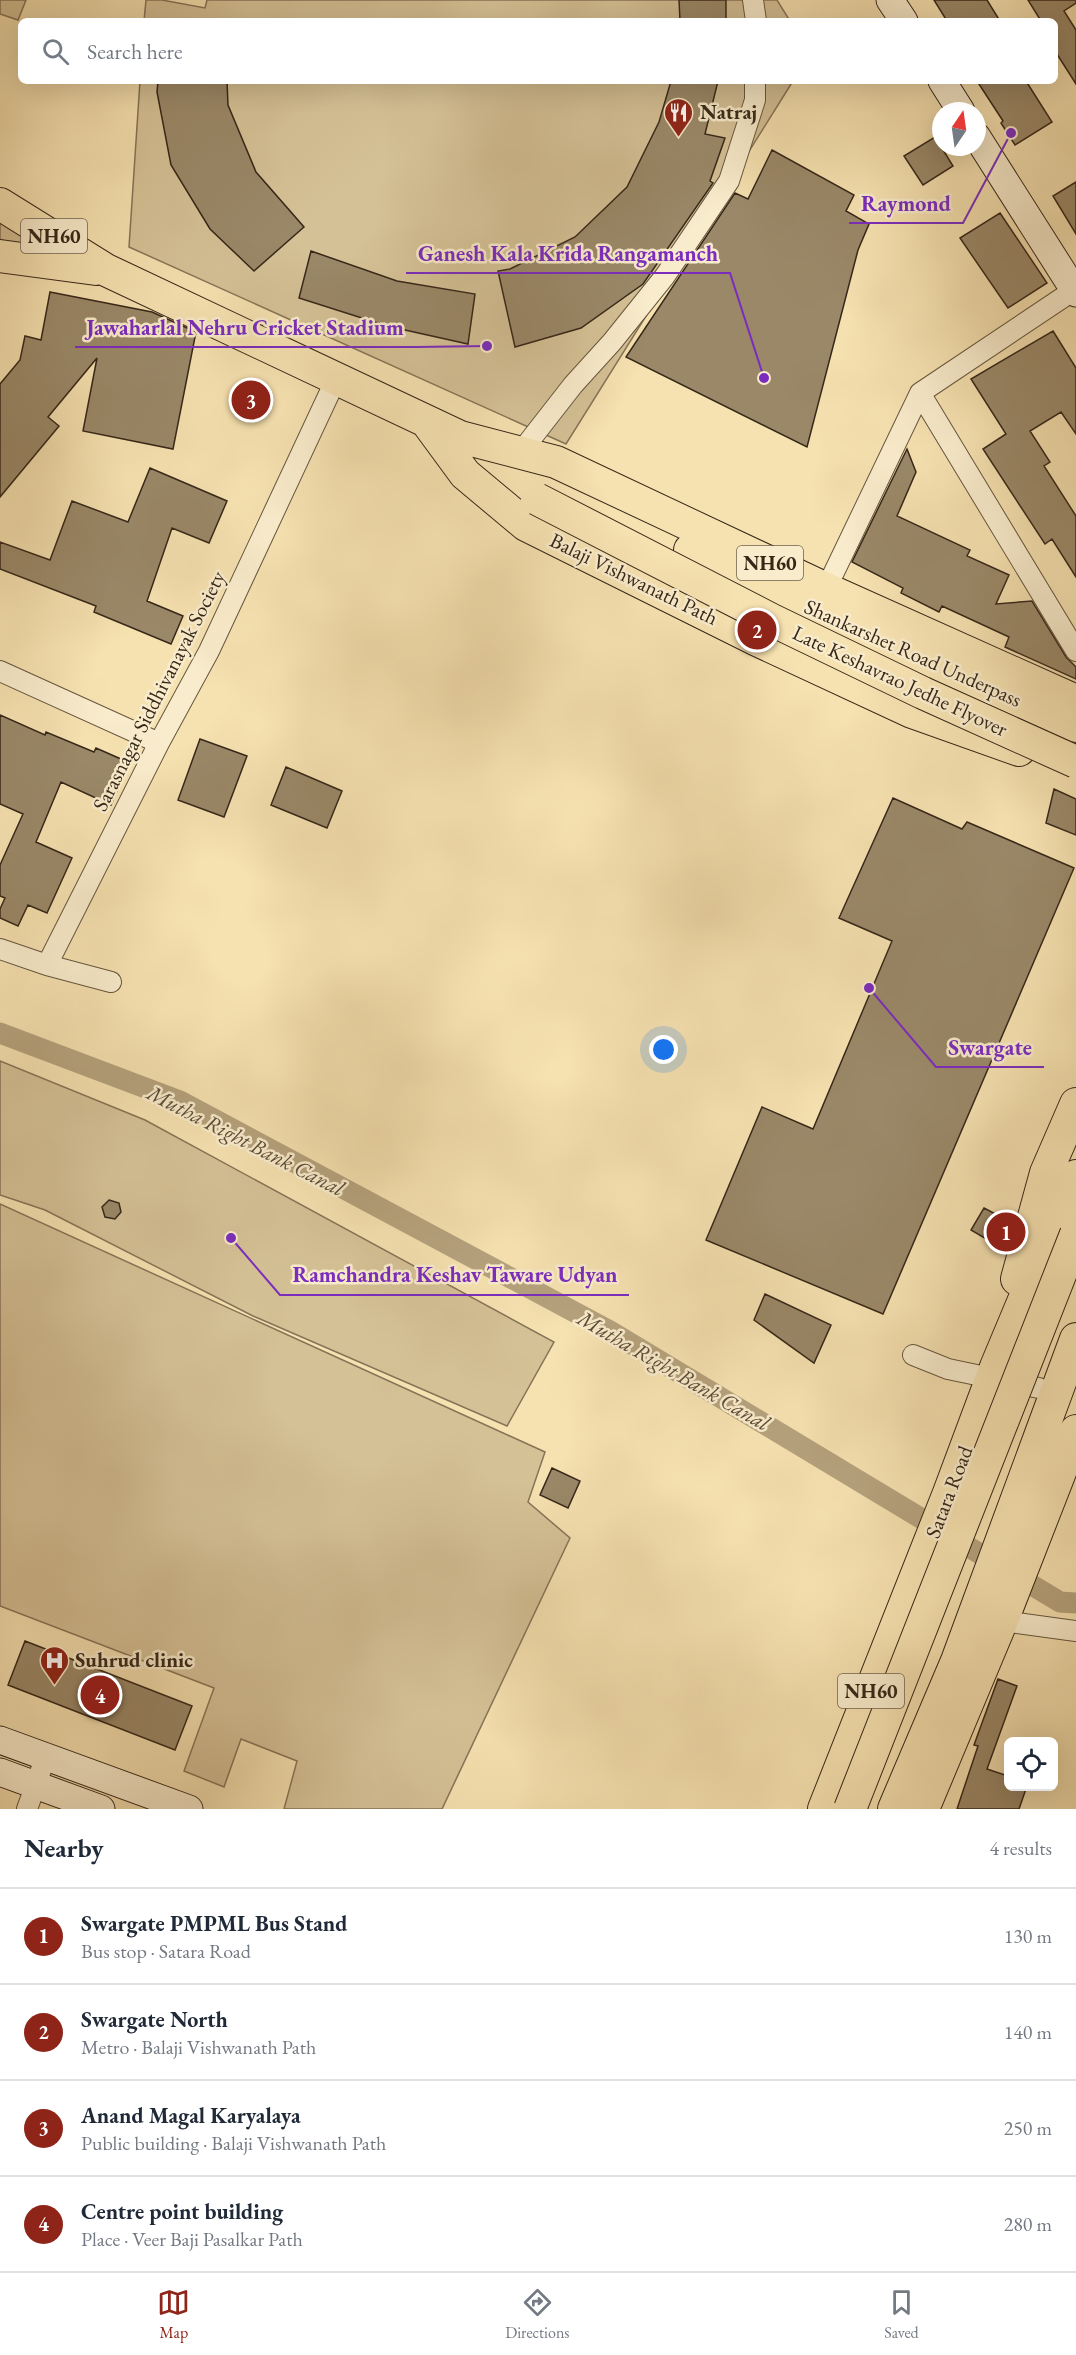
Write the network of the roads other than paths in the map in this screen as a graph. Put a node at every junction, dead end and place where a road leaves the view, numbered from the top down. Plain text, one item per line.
1 (753, 0) edge
2 (756, 18) edge
3 (755, 84) edge
4 (944, 84) edge
5 (955, 102) edge
6 (986, 151) edge
7 (0, 204) edge
8 (0, 256) edge
9 (106, 270) junction
10 (1075, 291) edge
11 (337, 377) junction
12 (920, 393) junction
13 (425, 420) junction
14 (460, 437) junction
15 (520, 453) junction
16 (465, 474) junction
17 (826, 589) junction
18 (1076, 651) edge
19 (0, 671) edge
20 (1076, 701) edge
21 (1076, 726) edge
22 (159, 743) junction
23 (1076, 762) edge
24 (1076, 771) edge
25 (0, 949) edge
26 (47, 965) junction
27 (111, 982) dead end
28 (1076, 1104) edge
29 (1076, 1176) edge
30 (1076, 1234) edge
31 (1076, 1339) edge
32 (913, 1355) dead end
33 (994, 1372) junction
34 (1039, 1388) dead end
35 (1076, 1431) edge
36 (1004, 1617) junction
37 (1076, 1630) edge
38 (0, 1740) edge
39 (46, 1756) junction
40 (0, 1772) edge
41 (31, 1797) edge
42 (101, 1809) edge
43 (189, 1809) edge
44 (824, 1809) edge
45 (850, 1809) edge
46 (894, 1809) edge
47 (922, 1809) edge

1 - 2 street
3 - 15 street
4 - 5 main road
6 - 10 main road
7 - 9 highway, Balaji Vishwanath Path / NH60
8 - 9 highway, Balaji Vishwanath Path / NH60
9 - 11 highway, Balaji Vishwanath Path / NH60
10 - 12 street
11 - 13 highway, Balaji Vishwanath Path / NH60
11 - 22 street, Sarasnagar Siddhivanayak Society
12 - 17 street
12 - 18 street
13 - 14 highway, Balaji Vishwanath Path / NH60
13 - 16 highway, Balaji Vishwanath Path / NH60
14 - 15 highway, Balaji Vishwanath Path / NH60
14 - 21 highway, Shankarshet Road Underpass
15 - 17 highway, Balaji Vishwanath Path / NH60
16 - 23 highway, Late Keshavrao Jedhe Flyover, bridge
16 - 24 highway, Balaji Vishwanath Path / NH60
17 - 20 highway, Balaji Vishwanath Path / NH60
19 - 22 street
22 - 26 street, Sarasnagar Siddhivanayak Society
25 - 26 street
26 - 27 street
28 - 33 highway
29 - 33 highway, Satara Road / NH60
30 - 45 highway, bridge
31 - 46 highway
32 - 33 street
33 - 34 street
33 - 44 highway, Satara Road / NH60
35 - 36 highway
36 - 37 street
36 - 47 highway
38 - 39 main road
39 - 41 street
39 - 43 main road
40 - 41 main road
41 - 42 main road

